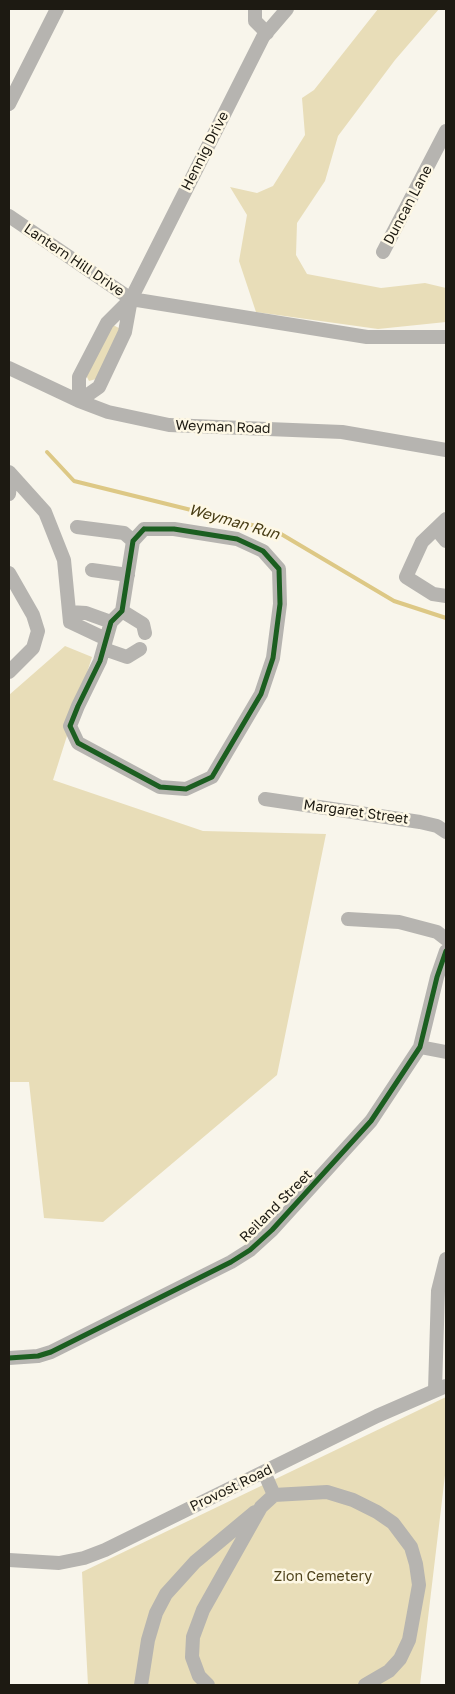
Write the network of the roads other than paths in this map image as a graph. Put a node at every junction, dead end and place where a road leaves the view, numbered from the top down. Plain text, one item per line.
1 (57, 9) edge
2 (255, 9) edge
3 (287, 9) edge
4 (266, 33) junction
5 (9, 104) edge
6 (446, 131) edge
7 (9, 216) edge
8 (383, 252) dead end
9 (131, 299) junction
10 (446, 337) edge
11 (10, 371) edge
12 (79, 401) junction
13 (446, 450) edge
14 (10, 483) edge
15 (441, 524) edge
16 (77, 527) dead end
17 (133, 541) junction
18 (446, 541) edge
19 (92, 570) dead end
20 (9, 573) edge
21 (128, 575) junction
22 (446, 596) edge
23 (122, 611) junction
24 (69, 612) junction
25 (111, 622) junction
26 (145, 633) dead end
27 (105, 644) junction
28 (140, 649) dead end
29 (9, 672) edge
30 (265, 799) dead end
31 (446, 832) edge
32 (348, 919) dead end
33 (446, 940) edge
34 (446, 951) edge
35 (420, 1047) junction
36 (446, 1052) edge
37 (446, 1258) edge
38 (9, 1358) edge
39 (441, 1388) edge
40 (264, 1472) junction
41 (274, 1495) junction
42 (261, 1507) junction
43 (9, 1560) edge
44 (141, 1685) edge
45 (208, 1685) edge
46 (365, 1685) edge

1 - 5 street
2 - 4 street
3 - 4 street, Hennig Drive
4 - 9 street, Hennig Drive
6 - 8 street, Duncan Lane
7 - 9 street, Lantern Hill Drive
9 - 10 street, Lantern Hill Drive
9 - 12 street, Hennig Drive
9 - 12 street, Hennig Drive
11 - 12 street, Weyman Road
12 - 13 street, Weyman Road
14 - 24 street
15 - 18 street
15 - 22 street
16 - 17 street
17 - 21 street
17 - 27 street
19 - 21 street
20 - 29 street
21 - 23 street
23 - 25 street
23 - 26 street
24 - 25 street
24 - 27 street
25 - 27 street
27 - 28 street
30 - 31 street, Margaret Street
32 - 33 street
34 - 35 street, Reiland Street
35 - 36 street
35 - 38 street, Reiland Street
37 - 39 street
39 - 40 street, Provost Road
40 - 41 street
40 - 43 street, Provost Road
41 - 42 street
41 - 46 street
42 - 44 street
42 - 45 street

